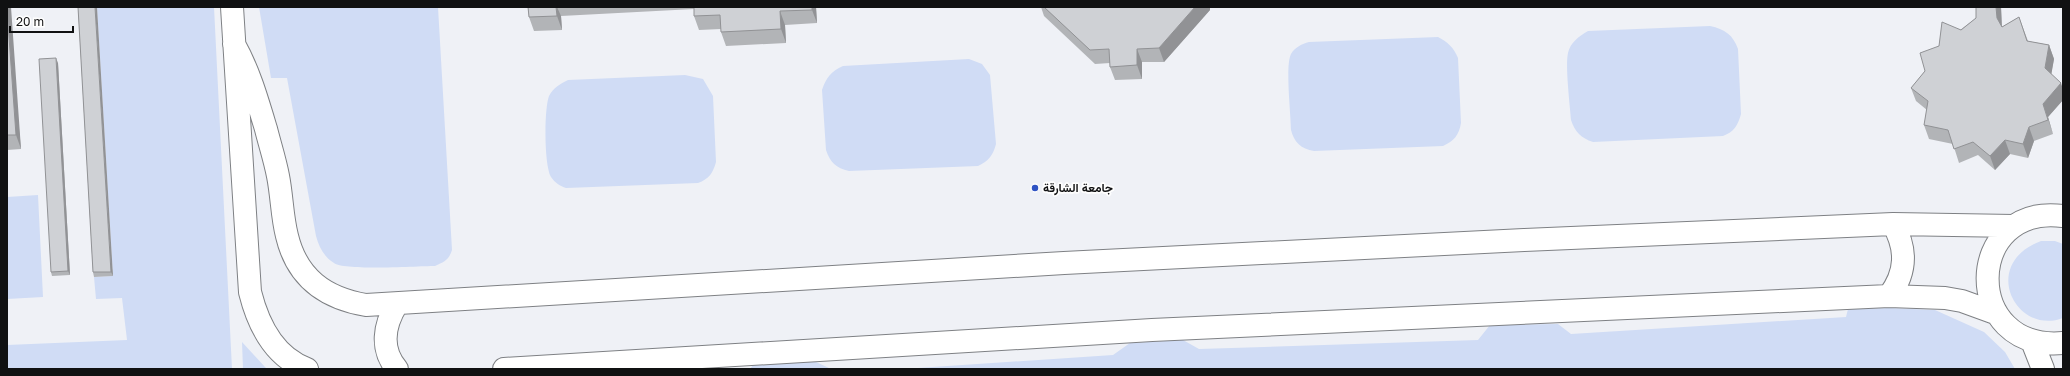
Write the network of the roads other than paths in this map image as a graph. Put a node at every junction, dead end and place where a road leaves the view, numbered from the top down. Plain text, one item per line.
1 (232, 7) edge
2 (234, 44) junction
3 (2063, 216) edge
4 (1893, 224) junction
5 (2014, 226) junction
6 (1889, 296) junction
7 (397, 304) junction
8 (1995, 312) junction
9 (2032, 341) junction
10 (2063, 343) edge
11 (307, 369) edge
12 (397, 369) edge
13 (504, 369) edge
14 (2043, 369) edge

1 - 2 street
2 - 7 street
2 - 11 street
3 - 5 street
4 - 5 street
4 - 6 street
4 - 7 street
5 - 8 street
6 - 8 street
6 - 13 street
7 - 12 street
8 - 9 street
9 - 10 street
9 - 14 street

